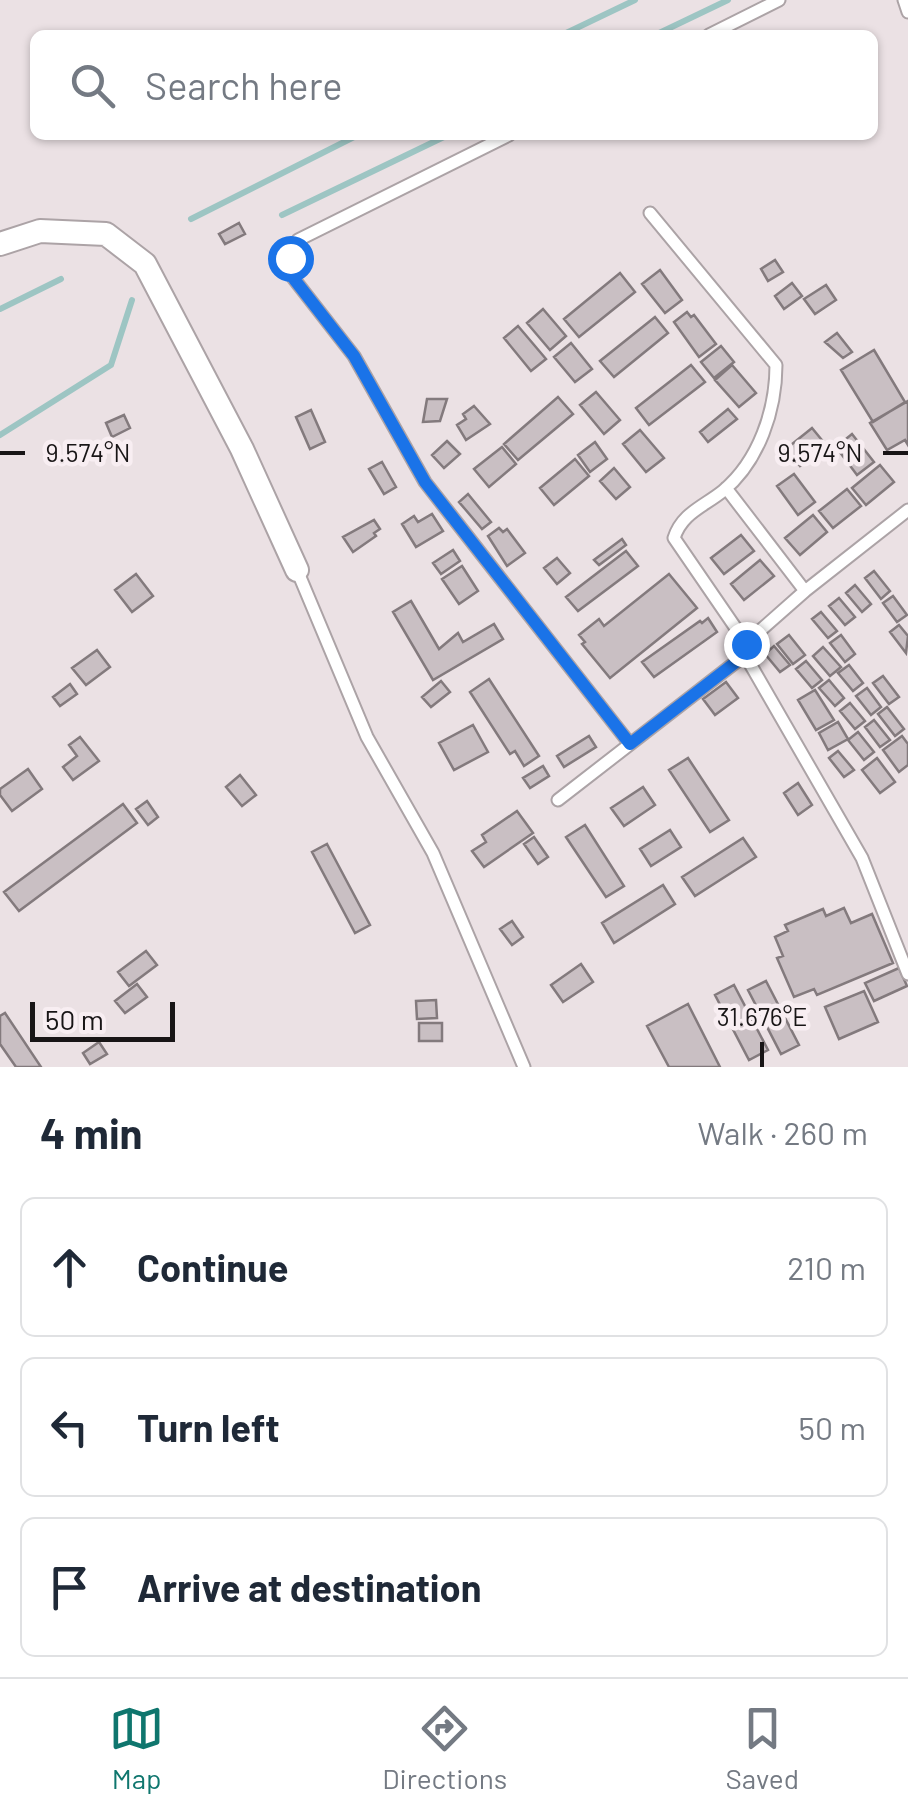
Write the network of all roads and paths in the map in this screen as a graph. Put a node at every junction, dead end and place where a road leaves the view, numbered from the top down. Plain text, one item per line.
1 (779, 0) edge
2 (904, 0) edge
3 (908, 12) edge
4 (719, 30) edge
5 (499, 140) edge
6 (650, 214) dead end
7 (0, 244) edge
8 (726, 488) junction
9 (908, 510) edge
10 (298, 570) joint
11 (805, 592) junction
12 (745, 649) junction
13 (630, 744) junction
14 (558, 800) dead end
15 (908, 974) edge
16 (524, 1067) edge

1 - 4 lane
2 - 3 lane
5 - 13 lane
6 - 8 lane
7 - 10 street
8 - 11 lane
8 - 12 lane
9 - 11 lane
10 - 16 lane
11 - 12 lane
12 - 13 lane
12 - 15 lane
13 - 14 lane

